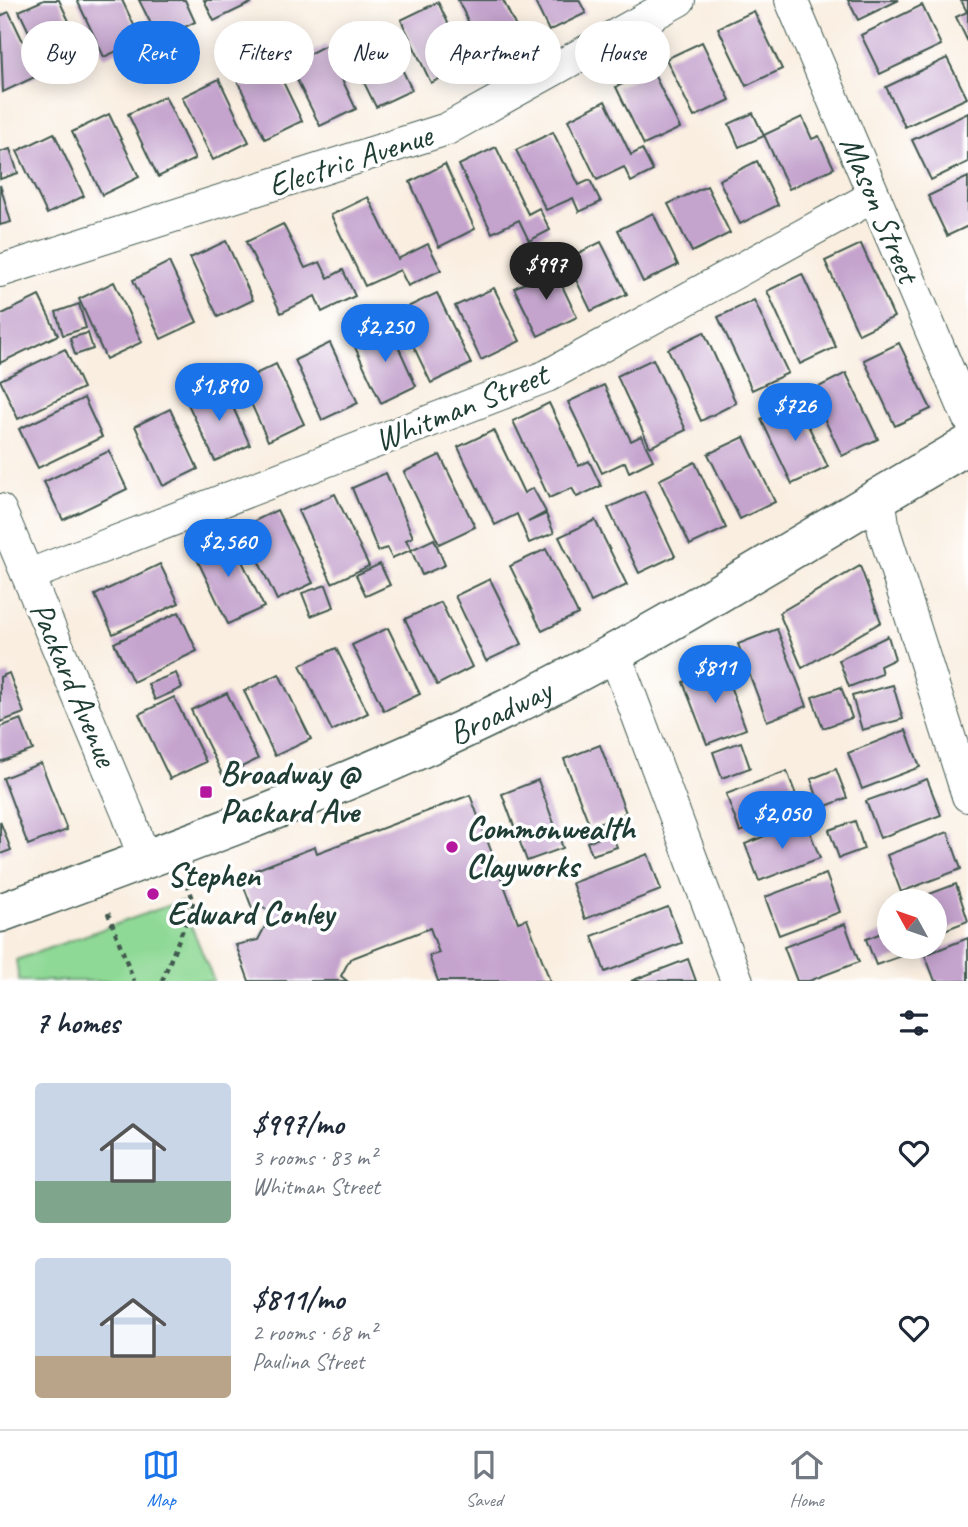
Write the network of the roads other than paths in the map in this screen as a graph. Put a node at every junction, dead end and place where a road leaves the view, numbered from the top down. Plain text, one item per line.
1 (679, 0) edge
2 (791, 0) edge
3 (874, 196) junction
4 (0, 271) edge
5 (968, 417) edge
6 (968, 445) edge
7 (880, 496) junction
8 (0, 510) edge
9 (29, 575) junction
10 (614, 652) junction
11 (968, 796) edge
12 (145, 860) junction
13 (0, 913) edge
14 (737, 981) edge

1 - 4 street, Electric Avenue
2 - 3 street, Mason Street
3 - 5 street, Mason Street
3 - 9 street, Whitman Street
6 - 7 main road, Broadway
7 - 10 main road, Broadway
7 - 11 street
8 - 9 street, Packard Avenue
9 - 12 street, Packard Avenue
10 - 12 main road, Broadway
10 - 14 street
12 - 13 main road, Broadway

